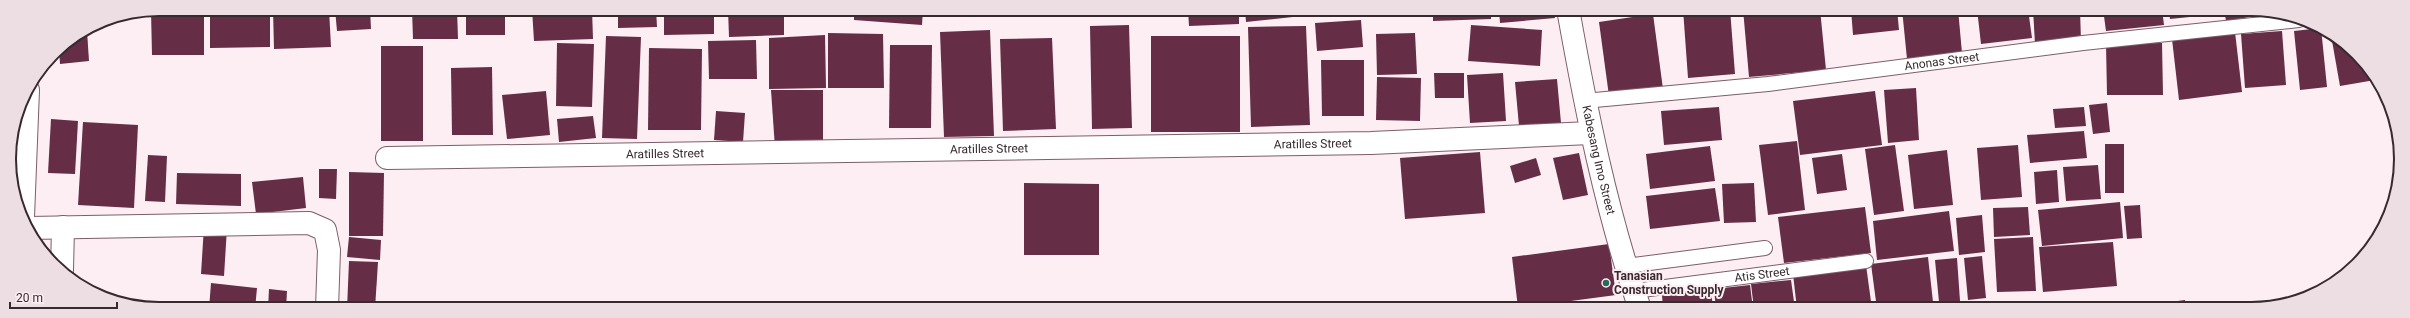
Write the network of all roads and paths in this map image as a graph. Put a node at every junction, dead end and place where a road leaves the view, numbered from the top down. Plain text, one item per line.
1 (1569, 16) edge
2 (2288, 21) edge
3 (1584, 101) junction
4 (27, 103) edge
5 (1590, 133) junction
6 (387, 158) dead end
7 (24, 204) edge
8 (63, 227) junction
9 (34, 228) edge
10 (1765, 248) dead end
11 (1866, 260) dead end
12 (62, 264) edge
13 (1626, 266) junction
14 (1637, 300) edge
15 (327, 302) edge

1 - 3 street, Kabesang Imo Street
2 - 3 lane, Anonas Street
3 - 5 street, Kabesang Imo Street
4 - 7 street
5 - 6 street, Aratilles Street
5 - 13 street, Kabesang Imo Street
8 - 9 street
8 - 12 street
8 - 15 street
10 - 13 lane
11 - 14 lane, Atis Street
13 - 14 street, Kabesang Imo Street

